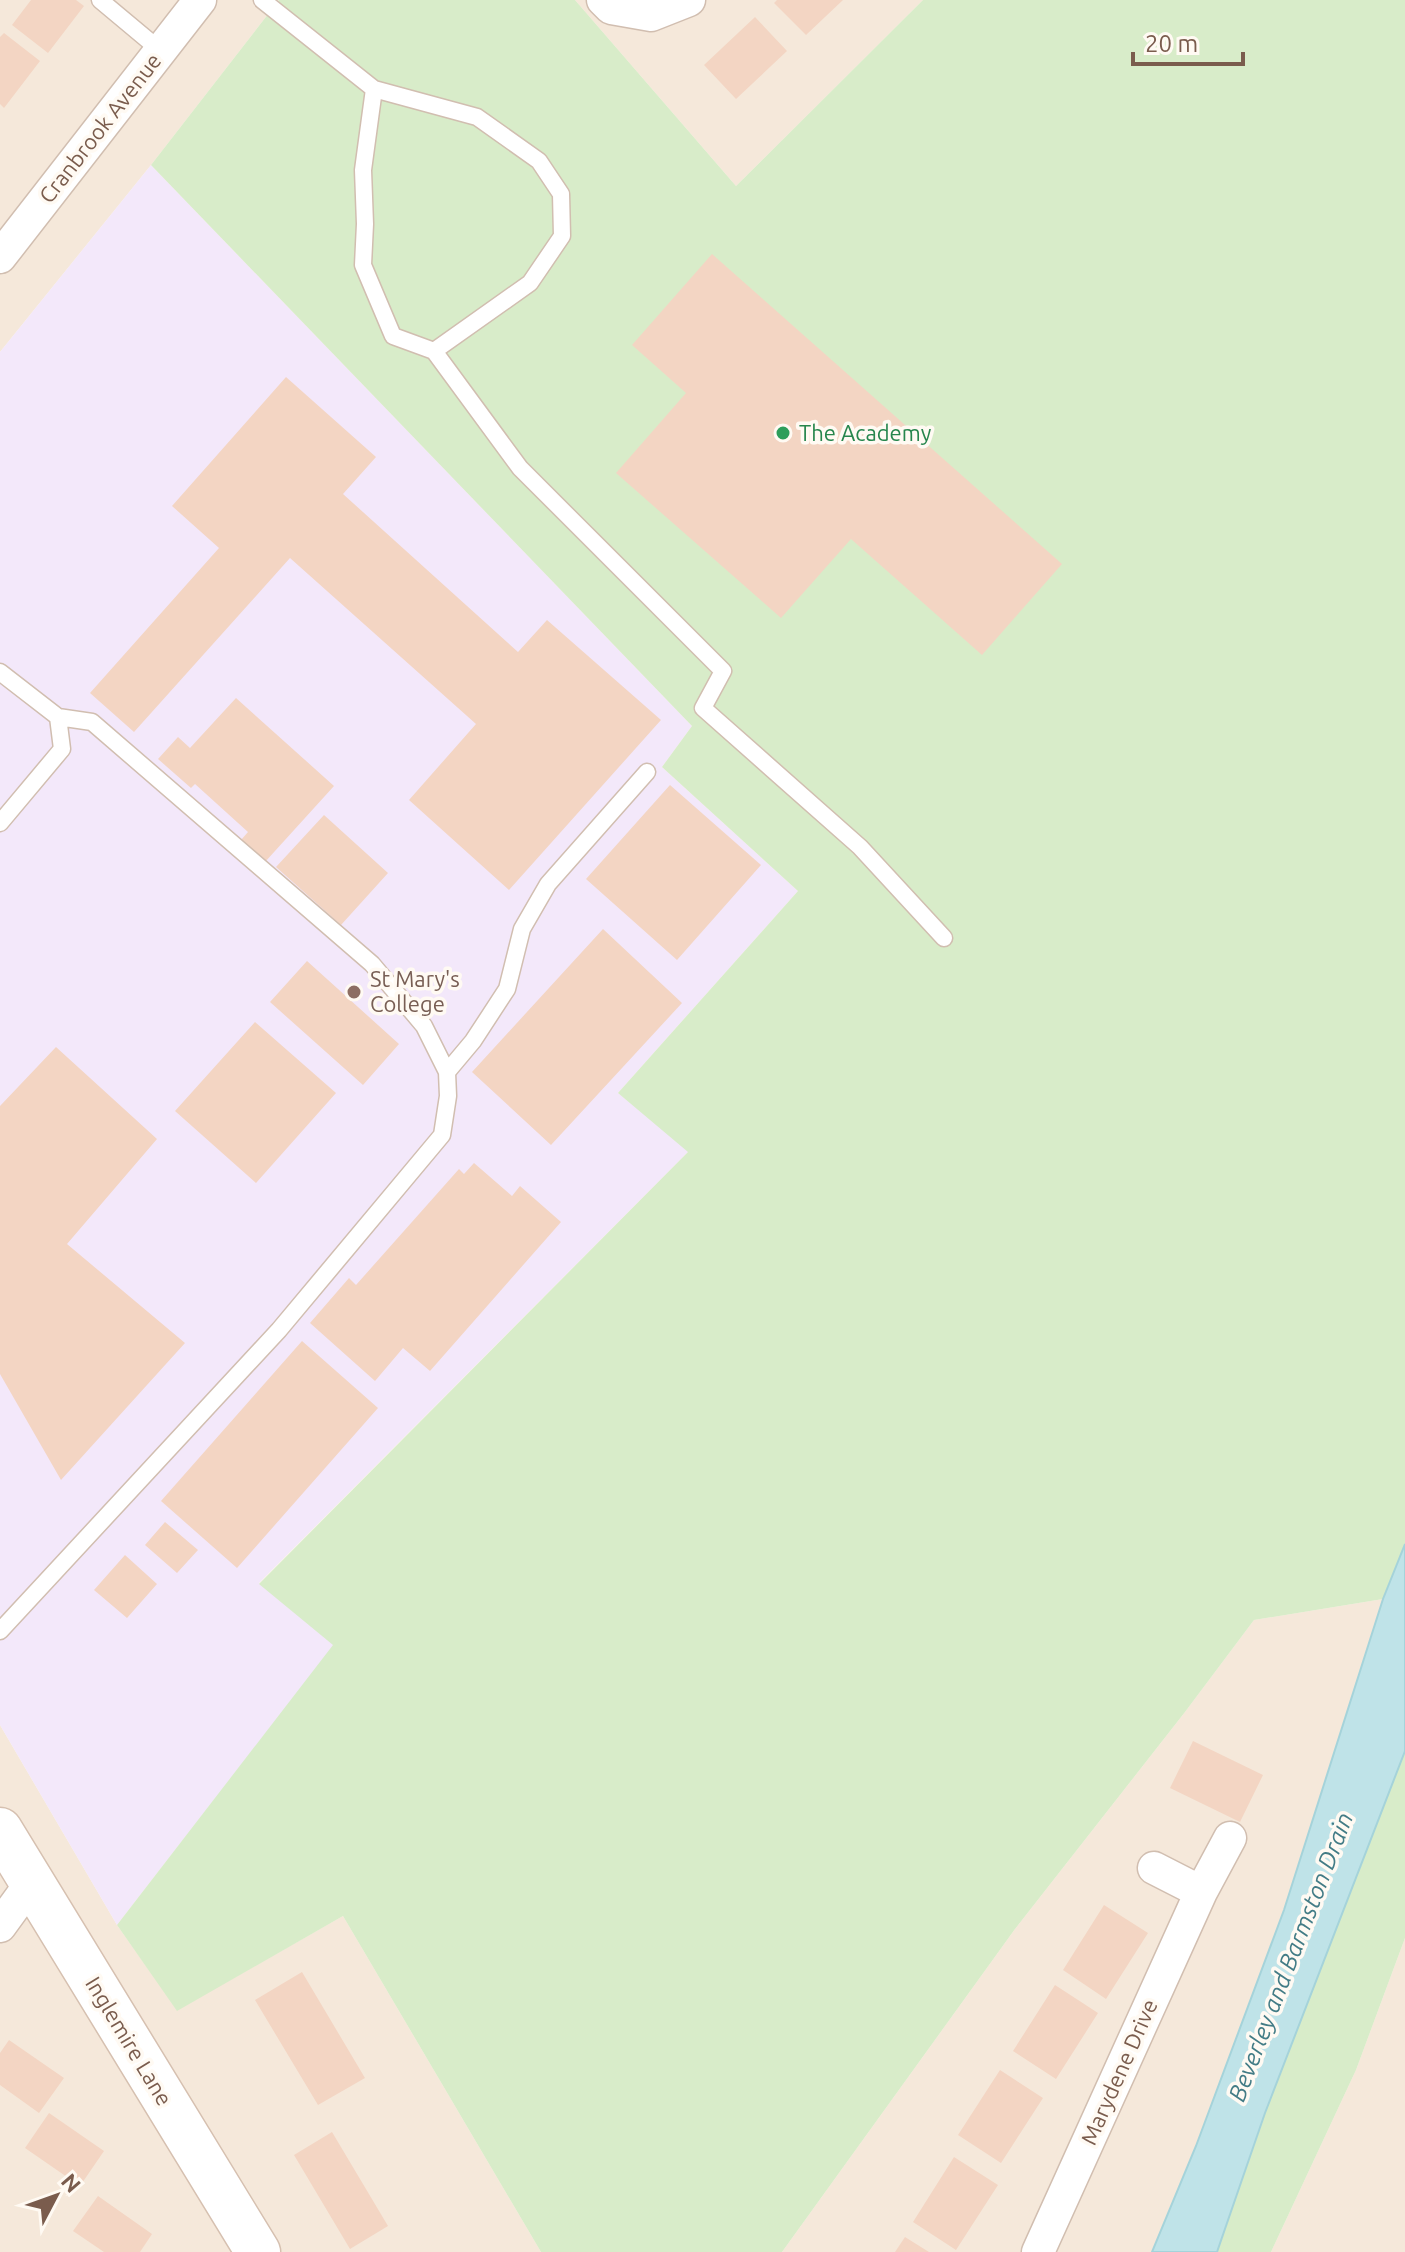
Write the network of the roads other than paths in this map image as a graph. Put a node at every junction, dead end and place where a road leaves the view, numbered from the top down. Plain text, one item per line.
1 (100, 0) edge
2 (200, 0) edge
3 (262, 0) edge
4 (603, 0) edge
5 (689, 0) edge
6 (161, 51) junction
7 (374, 89) junction
8 (0, 257) edge
9 (434, 351) junction
10 (0, 672) edge
11 (58, 717) junction
12 (647, 772) dead end
13 (0, 823) edge
14 (944, 938) dead end
15 (447, 1072) junction
16 (0, 1631) edge
17 (0, 1830) edge
18 (1230, 1838) dead end
19 (1154, 1868) dead end
20 (32, 1882) junction
21 (1201, 1892) junction
22 (0, 1926) edge
23 (258, 2252) edge
24 (1038, 2252) edge

1 - 6 lane
2 - 6 street, Cranbrook Avenue
3 - 7 lane
4 - 5 street
6 - 8 street, Cranbrook Avenue
7 - 9 lane
7 - 9 lane
9 - 14 lane
10 - 11 lane
11 - 13 lane
11 - 15 lane
12 - 15 lane
15 - 16 lane
17 - 20 street, Inglemire Lane
18 - 21 street, Marydene Drive
19 - 21 street
20 - 22 street
20 - 23 street, Inglemire Lane
21 - 24 street, Marydene Drive

